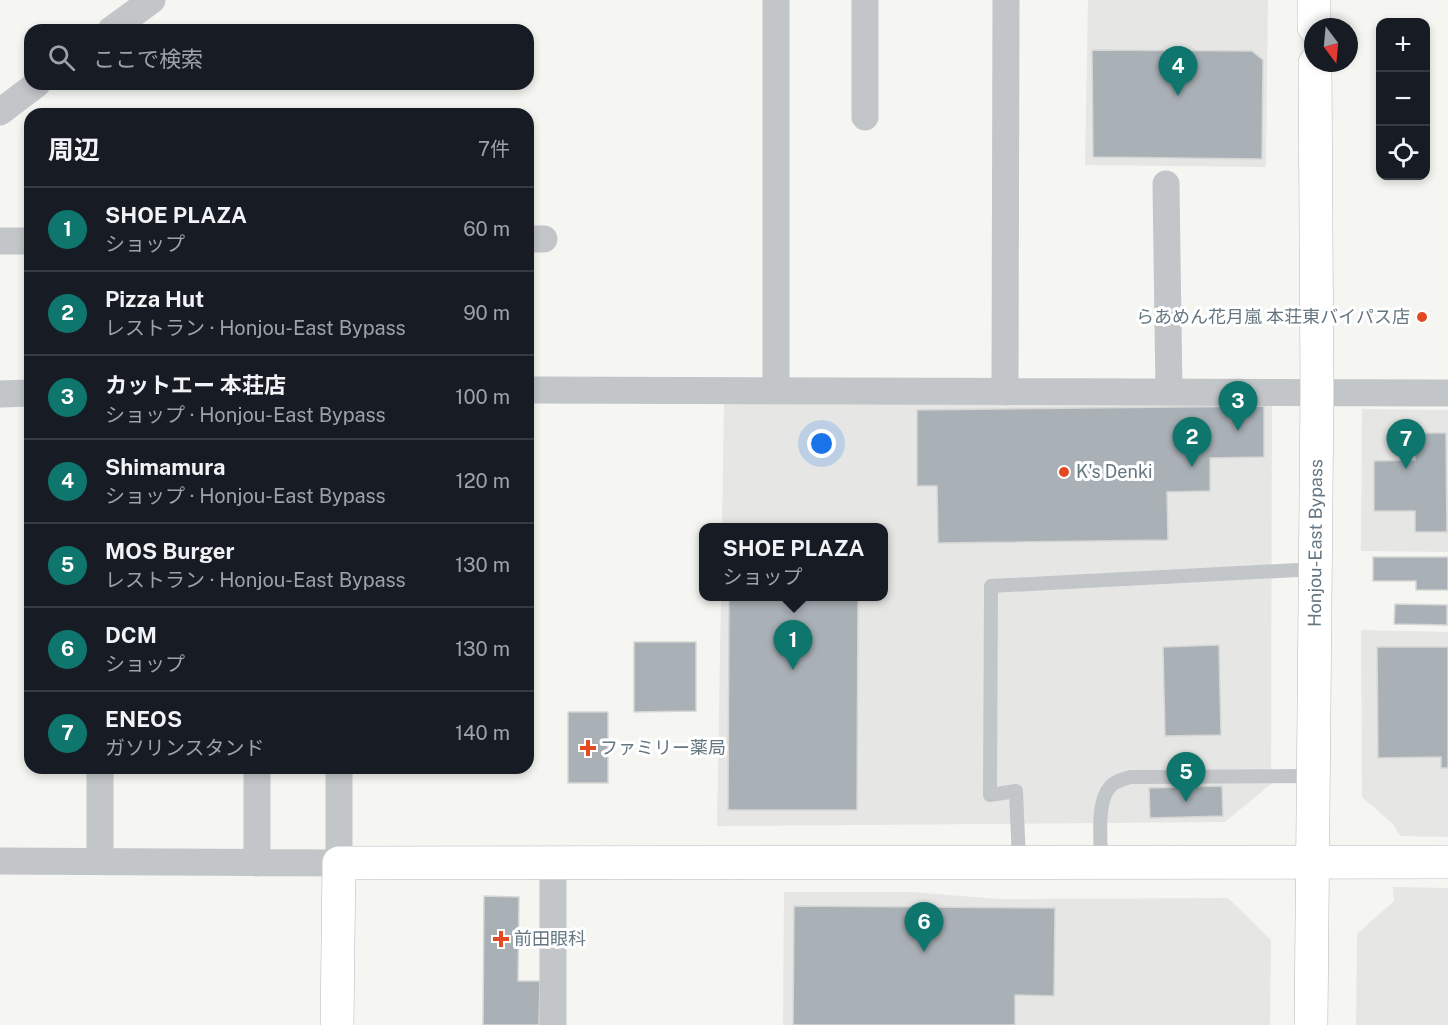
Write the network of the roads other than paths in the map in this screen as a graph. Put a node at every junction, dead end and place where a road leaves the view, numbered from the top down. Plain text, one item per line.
1 (152, 0) edge
2 (776, 0) edge
3 (865, 0) edge
4 (1006, 0) edge
5 (1314, 0) edge
6 (1314, 18) edge
7 (119, 24) edge
8 (1315, 72) edge
9 (29, 90) edge
10 (0, 111) edge
11 (865, 117) dead end
12 (1166, 184) dead end
13 (0, 241) edge
14 (24, 241) edge
15 (534, 390) edge
16 (776, 390) junction
17 (1317, 391) junction
18 (1005, 392) junction
19 (1169, 392) junction
20 (24, 393) edge
21 (1448, 393) edge
22 (0, 394) edge
23 (1316, 569) junction
24 (100, 774) edge
25 (257, 774) edge
26 (339, 774) edge
27 (1314, 776) junction
28 (0, 861) edge
29 (100, 861) junction
30 (1019, 861) junction
31 (1101, 861) junction
32 (1313, 861) junction
33 (257, 862) junction
34 (553, 862) junction
35 (1448, 862) edge
36 (339, 863) junction
37 (337, 1025) edge
38 (553, 1025) edge
39 (1311, 1025) edge

1 - 7 street
2 - 16 street
3 - 11 street
4 - 18 street
5 - 6 main road
8 - 17 main road, Honjou-East Bypass
9 - 10 street
12 - 19 street
13 - 14 street
15 - 16 street
16 - 18 street
17 - 19 street
17 - 21 street
17 - 23 main road, Honjou-East Bypass
18 - 19 street
20 - 22 street
23 - 27 main road, Honjou-East Bypass
23 - 30 lane
24 - 29 street
25 - 33 street
26 - 36 street
27 - 31 lane
27 - 32 main road, Honjou-East Bypass
28 - 29 street
29 - 33 street
30 - 31 main road
30 - 34 main road
31 - 32 main road
32 - 35 main road
32 - 39 main road, Honjou-East Bypass
33 - 36 street
34 - 36 main road
34 - 38 street
36 - 37 main road

